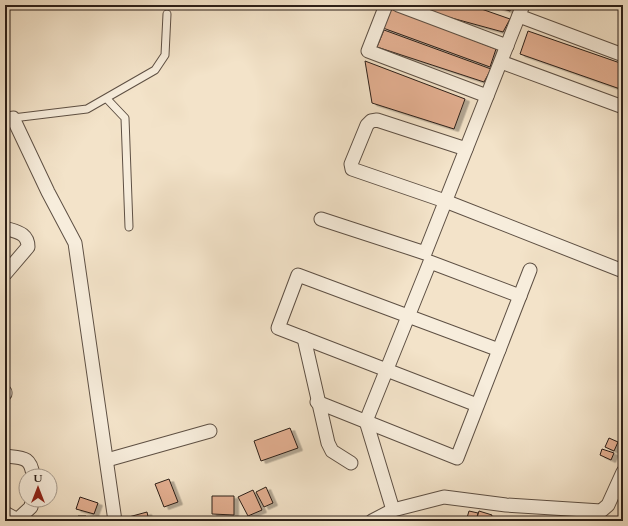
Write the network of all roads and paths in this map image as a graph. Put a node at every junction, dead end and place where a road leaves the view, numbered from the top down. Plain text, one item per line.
1 (386, 5) edge
2 (398, 5) edge
3 (521, 10) edge
4 (167, 14) dead end
5 (507, 46) junction
6 (623, 55) edge
7 (501, 62) junction
8 (487, 96) junction
9 (106, 99) junction
10 (623, 107) edge
11 (9, 119) edge
12 (466, 149) junction
13 (445, 201) junction
14 (321, 219) dead end
15 (129, 226) dead end
16 (5, 228) edge
17 (530, 270) dead end
18 (623, 271) edge
19 (5, 274) edge
20 (520, 296) junction
21 (408, 316) junction
22 (304, 338) junction
23 (499, 350) junction
24 (387, 370) junction
25 (317, 402) junction
26 (477, 405) junction
27 (366, 421) junction
28 (210, 431) dead end
29 (5, 456) edge
30 (107, 460) junction
31 (351, 463) dead end
32 (32, 468) edge
33 (623, 472) edge
34 (30, 508) edge
35 (392, 510) junction
36 (5, 513) edge
37 (16, 521) edge
38 (115, 521) edge
39 (372, 521) edge

1 - 8 street
2 - 5 street
3 - 5 street
3 - 6 street
4 - 9 lane
5 - 7 street
7 - 8 street
7 - 10 street
8 - 12 street
9 - 11 lane
9 - 15 lane
11 - 30 street
12 - 13 street
12 - 13 street
13 - 14 street
13 - 18 street
16 - 19 street
17 - 20 street
20 - 21 street
20 - 23 street
21 - 22 street
21 - 23 street
21 - 24 street
22 - 24 street
22 - 25 street
23 - 26 street
24 - 26 street
24 - 27 street
25 - 27 street
25 - 31 street
26 - 27 street
27 - 35 street
28 - 30 street
29 - 32 street
30 - 38 street
33 - 35 street
34 - 37 street
35 - 39 street
36 - 37 street

